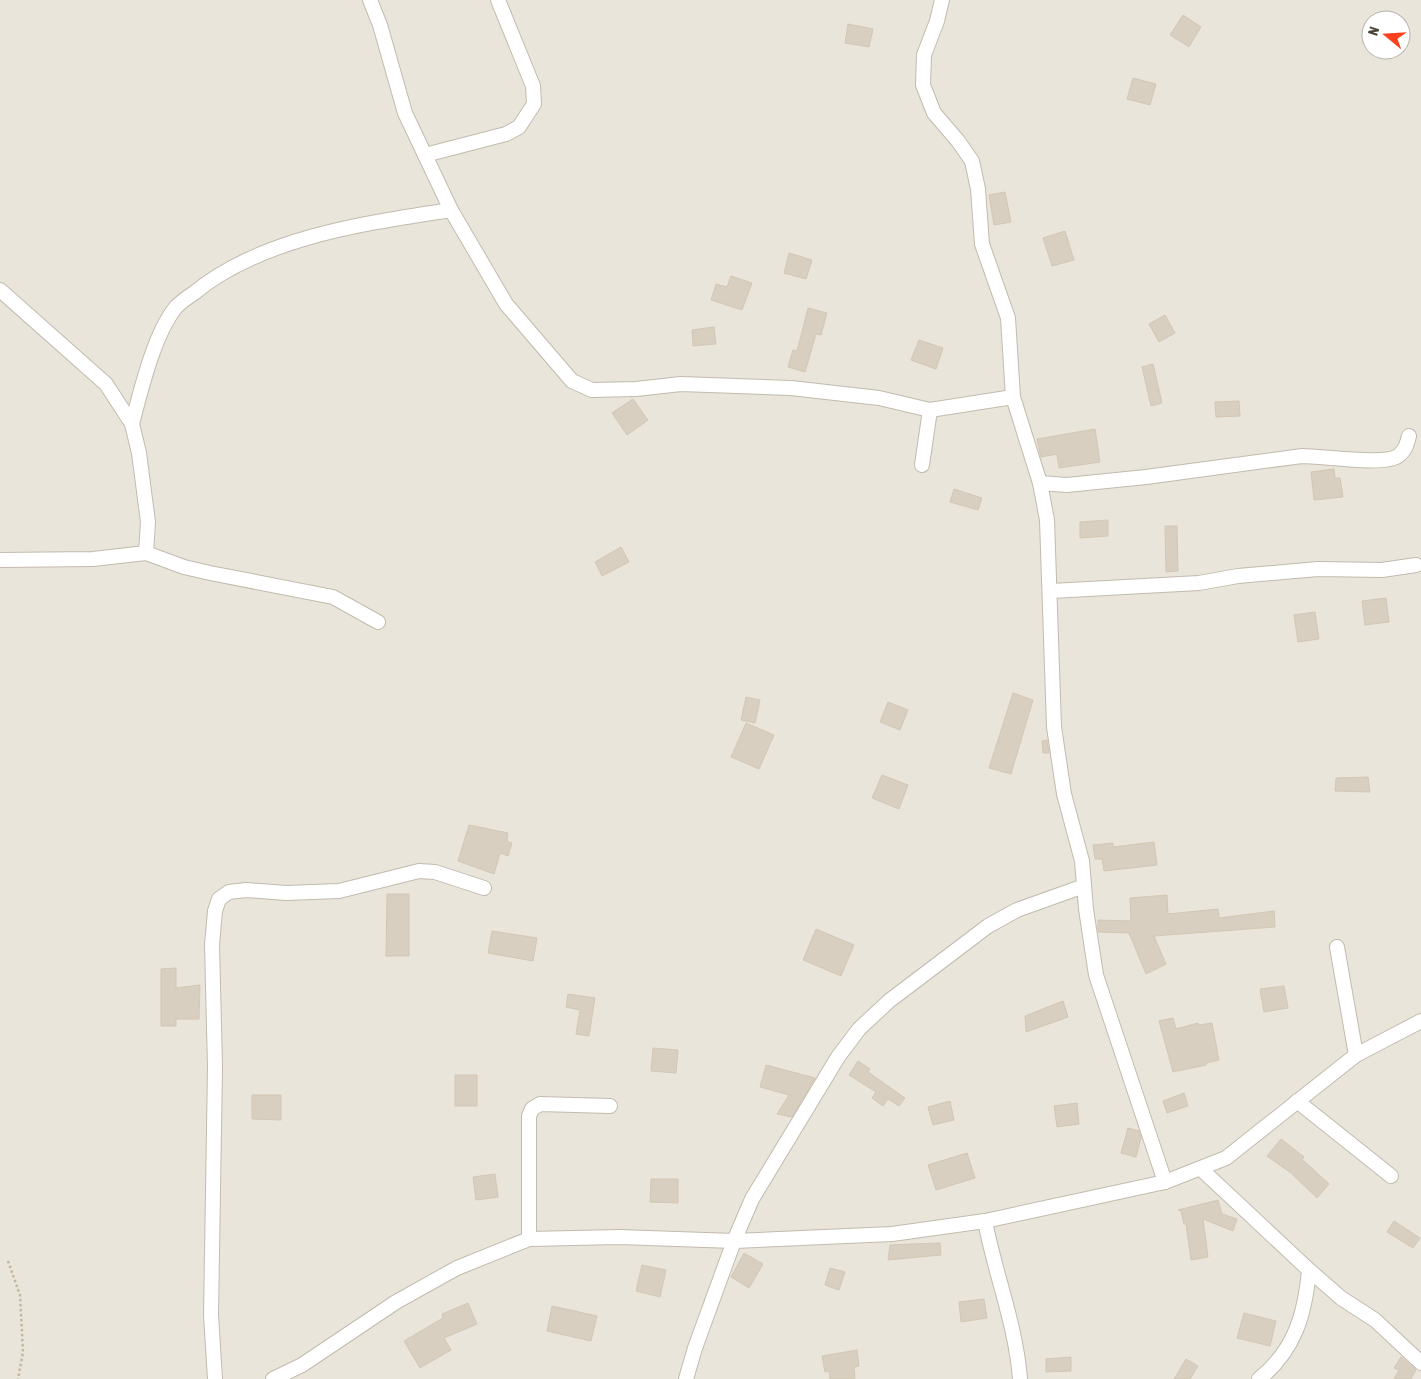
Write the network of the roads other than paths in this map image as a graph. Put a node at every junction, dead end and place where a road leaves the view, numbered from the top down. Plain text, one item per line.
1 (370, 0) edge
2 (498, 0) edge
3 (942, 0) edge
4 (425, 155) junction
5 (451, 210) junction
6 (0, 290) edge
7 (1013, 397) junction
8 (930, 410) junction
9 (132, 424) junction
10 (1409, 436) dead end
11 (922, 465) dead end
12 (1040, 483) junction
13 (146, 553) junction
14 (0, 560) edge
15 (1416, 564) dead end
16 (1051, 591) junction
17 (378, 622) dead end
18 (1084, 886) junction
19 (484, 888) dead end
20 (1337, 947) dead end
21 (1421, 1021) edge
22 (1356, 1055) junction
23 (1297, 1101) junction
24 (610, 1106) dead end
25 (1201, 1170) junction
26 (1391, 1176) dead end
27 (1165, 1182) junction
28 (986, 1221) junction
29 (529, 1239) junction
30 (734, 1241) junction
31 (1309, 1270) junction
32 (1421, 1362) edge
33 (215, 1379) edge
34 (273, 1379) edge
35 (686, 1379) edge
36 (1020, 1379) edge
37 (1258, 1379) edge

1 - 4 street
2 - 4 street
3 - 7 street
4 - 5 street
5 - 8 street
5 - 9 street
6 - 9 street
7 - 8 street
7 - 12 street
8 - 11 street
9 - 13 street
10 - 12 street
12 - 16 street
13 - 14 street
13 - 17 street
15 - 16 street
16 - 18 street
18 - 27 street
18 - 30 street
19 - 33 street
20 - 22 street
21 - 22 street
22 - 23 street
23 - 25 street
23 - 26 street
24 - 29 street
25 - 27 street
25 - 31 street
27 - 28 street
28 - 30 street
28 - 36 street
29 - 30 street
29 - 34 street
30 - 35 street
31 - 32 street
31 - 37 street

